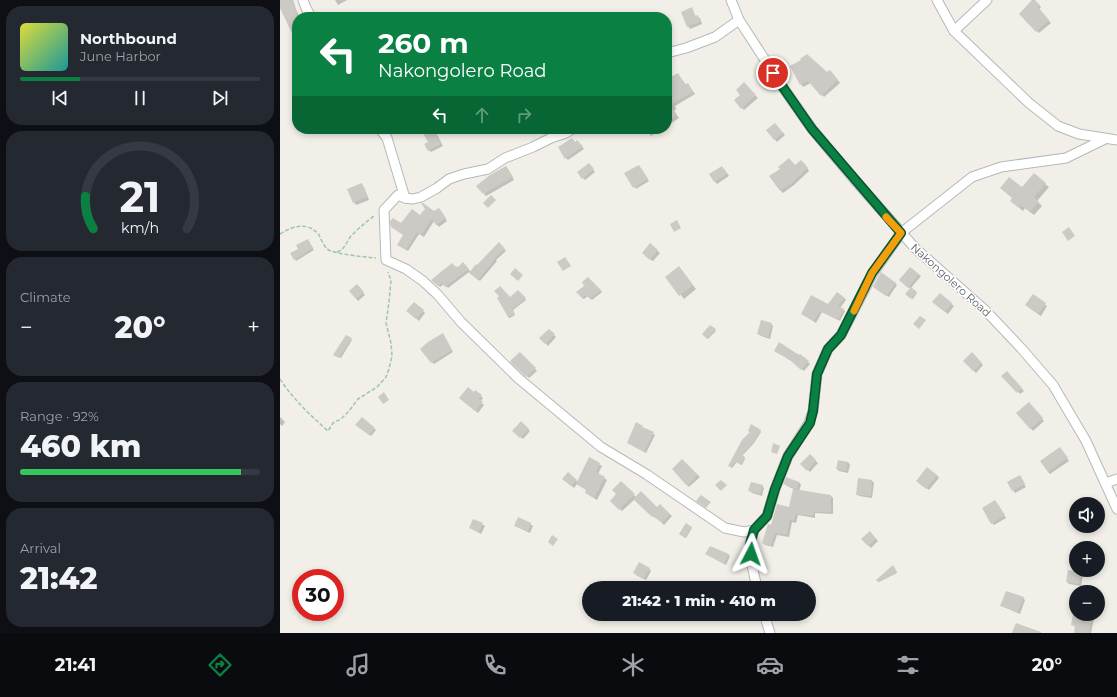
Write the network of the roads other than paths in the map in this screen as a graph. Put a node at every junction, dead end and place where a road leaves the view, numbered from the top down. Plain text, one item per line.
1 (303, 0) edge
2 (731, 0) edge
3 (937, 0) edge
4 (987, 0) edge
5 (309, 12) edge
6 (739, 20) junction
7 (954, 31) junction
8 (672, 52) edge
9 (384, 134) edge
10 (563, 134) edge
11 (1106, 139) junction
12 (1117, 140) edge
13 (405, 198) junction
14 (901, 233) junction
15 (1117, 479) edge
16 (1106, 483) junction
17 (1117, 509) edge
18 (754, 530) junction
19 (755, 581) edge
20 (766, 621) edge
21 (770, 633) edge

1 - 5 street
2 - 6 street, Nakongolero Road
3 - 7 street
4 - 7 street
6 - 8 street
6 - 14 street, Nakongolero Road
7 - 11 street
9 - 13 street
10 - 13 street
11 - 12 street
11 - 14 street
13 - 18 street
14 - 16 street, Nakongolero Road
14 - 18 street
15 - 16 street
16 - 17 street, Nakongolero Road
18 - 19 street
20 - 21 street

